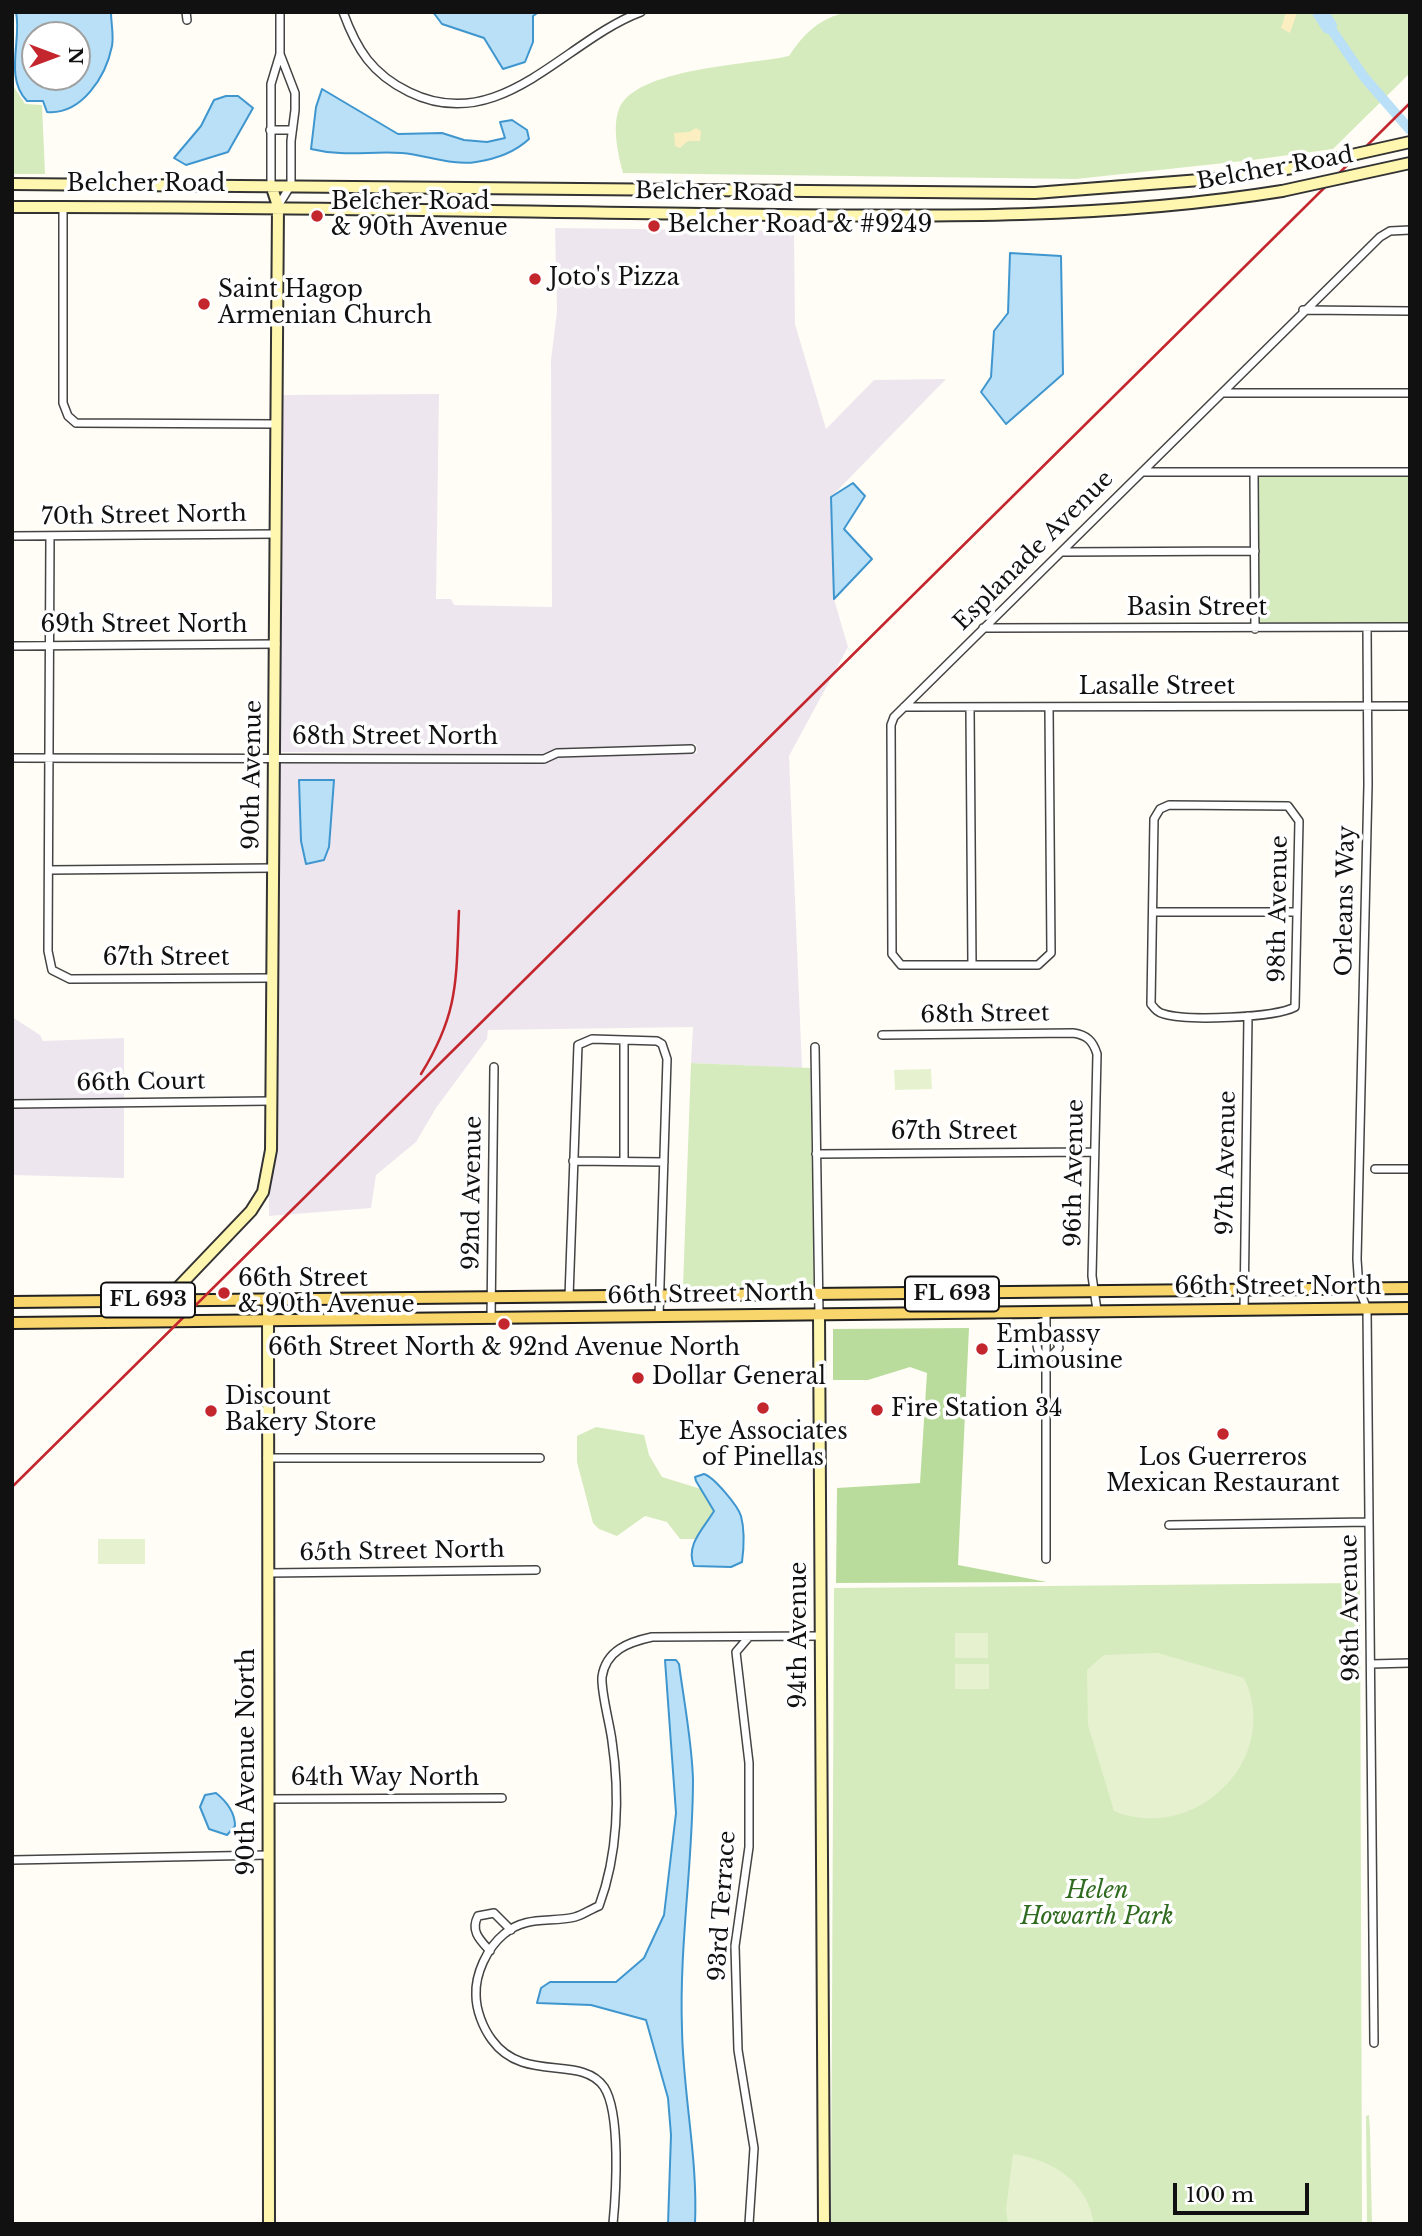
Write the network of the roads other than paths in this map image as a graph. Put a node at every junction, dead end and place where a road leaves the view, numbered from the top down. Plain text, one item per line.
1 (280, 12) edge
2 (343, 12) edge
3 (641, 12) edge
4 (280, 54) junction
5 (270, 130) junction
6 (292, 130) junction
7 (1410, 142) edge
8 (1410, 163) edge
9 (12, 184) edge
10 (271, 185) junction
11 (291, 186) junction
12 (12, 206) edge
13 (63, 206) junction
14 (278, 206) junction
15 (1410, 230) edge
16 (1303, 310) junction
17 (1410, 311) edge
18 (1222, 393) junction
19 (1410, 393) edge
20 (277, 424) junction
21 (1142, 472) junction
22 (1410, 472) edge
23 (1255, 473) junction
24 (276, 534) junction
25 (12, 536) edge
26 (50, 536) junction
27 (1255, 551) junction
28 (1062, 552) junction
29 (1410, 627) edge
30 (983, 628) junction
31 (1367, 628) junction
32 (1255, 629) junction
33 (276, 644) junction
34 (12, 646) edge
35 (50, 646) junction
36 (1368, 706) junction
37 (1410, 706) edge
38 (904, 707) junction
39 (1049, 708) junction
40 (970, 709) junction
41 (691, 749) dead end
42 (274, 756) junction
43 (49, 757) junction
44 (12, 758) edge
45 (273, 868) junction
46 (50, 870) junction
47 (1153, 912) junction
48 (1297, 912) junction
49 (972, 965) junction
50 (271, 978) junction
51 (1248, 1016) junction
52 (882, 1035) dead end
53 (1088, 1038) joint
54 (624, 1040) junction
55 (816, 1046) dead end
56 (494, 1067) dead end
57 (271, 1101) junction
58 (12, 1104) edge
59 (1093, 1152) junction
60 (816, 1154) junction
61 (573, 1161) junction
62 (624, 1161) junction
63 (664, 1162) junction
64 (1375, 1169) dead end
65 (1410, 1169) edge
66 (1359, 1175) joint
67 (1410, 1288) edge
68 (1245, 1289) junction
69 (1359, 1289) junction
70 (1096, 1292) junction
71 (819, 1295) junction
72 (660, 1296) junction
73 (492, 1297) junction
74 (569, 1297) junction
75 (164, 1299) junction
76 (268, 1300) junction
77 (12, 1303) edge
78 (1410, 1308) edge
79 (1367, 1309) junction
80 (1097, 1310) junction
81 (1244, 1310) junction
82 (1046, 1311) junction
83 (819, 1315) junction
84 (659, 1316) junction
85 (491, 1319) junction
86 (268, 1320) junction
87 (146, 1321) junction
88 (12, 1323) edge
89 (1047, 1334) junction
90 (1046, 1361) junction
91 (267, 1458) junction
92 (540, 1458) dead end
93 (1369, 1521) junction
94 (1169, 1525) dead end
95 (1046, 1559) dead end
96 (536, 1570) dead end
97 (268, 1573) junction
98 (821, 1636) junction
99 (748, 1638) junction
100 (1410, 1663) edge
101 (1371, 1664) junction
102 (502, 1798) dead end
103 (268, 1799) junction
104 (269, 1855) junction
105 (12, 1860) edge
106 (510, 1930) junction
107 (490, 1951) junction
108 (1374, 2043) dead end
109 (269, 2224) edge
110 (613, 2224) edge
111 (749, 2224) edge
112 (824, 2224) edge

1 - 4 street
2 - 3 street
4 - 5 street
4 - 6 street
5 - 6 street
5 - 10 street
6 - 11 street
7 - 11 street, Belcher Road, bridge
8 - 14 street, Belcher Road, bridge
9 - 10 street, Belcher Road
10 - 11 street, Belcher Road
10 - 14 street, 90th Avenue
11 - 14 street
12 - 13 street, Belcher Road
13 - 14 street, Belcher Road
13 - 20 street
14 - 20 street, 90th Avenue
15 - 16 street, Esplanade Avenue
16 - 17 street
16 - 18 street, Esplanade Avenue
18 - 19 street
18 - 21 street, Esplanade Avenue
20 - 24 street, 90th Avenue
21 - 23 street
21 - 28 street, Esplanade Avenue
22 - 23 street
23 - 27 street
24 - 26 street, 70th Street North
24 - 33 street, 90th Avenue
25 - 26 street, 70th Street North
26 - 35 street
27 - 28 street
27 - 32 street
28 - 30 street, Esplanade Avenue
29 - 31 street, Basin Street
30 - 32 street, Basin Street
30 - 38 street, Esplanade Avenue
31 - 32 street, Basin Street
31 - 36 street, Orleans Way
33 - 35 street, 69th Street North
33 - 42 street, 90th Avenue
34 - 35 street, 69th Street North
35 - 43 street
36 - 37 street, Lasalle Street
36 - 39 street, Lasalle Street
36 - 66 street, Orleans Way
38 - 40 street, Lasalle Street
38 - 49 street, Esplanade Avenue
39 - 40 street, Lasalle Street
39 - 49 street
40 - 49 street
41 - 42 street, 68th Street North
42 - 43 street, 68th Street North
42 - 45 street, 90th Avenue
43 - 44 street, 68th Street North
43 - 46 street
45 - 46 street
45 - 50 street, 90th Avenue
46 - 50 street, 67th Street
47 - 48 street
47 - 48 street, 98th Avenue
47 - 51 street
48 - 51 street, 98th Avenue
50 - 57 street, 90th Avenue
51 - 68 street, 97th Avenue
52 - 53 street, 68th Street
53 - 59 street, 96th Avenue
54 - 61 street
54 - 62 street
54 - 63 street
55 - 60 street, 94th Avenue
56 - 73 street, 92nd Avenue
57 - 58 street, 66th Court
57 - 75 street, 90th Avenue
59 - 60 street, 67th Street
59 - 70 street, 96th Avenue
60 - 71 street, 94th Avenue
61 - 62 street
61 - 74 street
62 - 63 street
63 - 72 street
64 - 65 street
66 - 69 street, 98th Avenue
67 - 69 main road, 66th Street North / FL 693
68 - 69 main road, 66th Street North / FL 693
68 - 70 main road, 66th Street North / FL 693
68 - 81 street, 97th Avenue
69 - 79 street, 98th Avenue
70 - 71 main road, 66th Street North / FL 693
70 - 80 street, 96th Avenue
71 - 72 main road, 66th Street North / FL 693
71 - 83 street, 94th Avenue
72 - 74 main road, 66th Street North / FL 693
72 - 84 street
73 - 74 main road, 66th Street North / FL 693
73 - 76 main road, 66th Street North / FL 693
73 - 85 street, 92nd Avenue
75 - 76 main road, 66th Street North / FL 693
75 - 77 main road, 66th Street North / FL 693
75 - 87 street, 90th Avenue
76 - 86 street, 90th Avenue North
78 - 79 main road, 66th Street North / FL 693
79 - 81 main road, 66th Street North / FL 693
79 - 93 street, 98th Avenue
80 - 81 main road, 66th Street North / FL 693
80 - 82 main road, 66th Street North / FL 693
82 - 83 main road, 66th Street North / FL 693
82 - 89 street
83 - 84 main road, 66th Street North / FL 693
83 - 98 street, 94th Avenue
84 - 85 main road, 66th Street North / FL 693
85 - 86 main road, 66th Street North / FL 693
86 - 87 main road, 66th Street North / FL 693
86 - 91 street, 90th Avenue North
87 - 88 main road, 66th Street North / FL 693
89 - 90 street
89 - 90 street
90 - 95 street
91 - 92 street
91 - 97 street, 90th Avenue North
93 - 94 street
93 - 101 street, 98th Avenue
96 - 97 street, 65th Street North
97 - 103 street, 90th Avenue North
98 - 99 street
98 - 112 street, 94th Avenue
99 - 106 street
99 - 111 street, 93rd Terrace
100 - 101 street
101 - 108 street, 98th Avenue
102 - 103 street, 64th Way North
103 - 104 street, 90th Avenue North
104 - 105 street
104 - 109 street, 90th Avenue North
106 - 107 street
106 - 107 street
107 - 110 street

